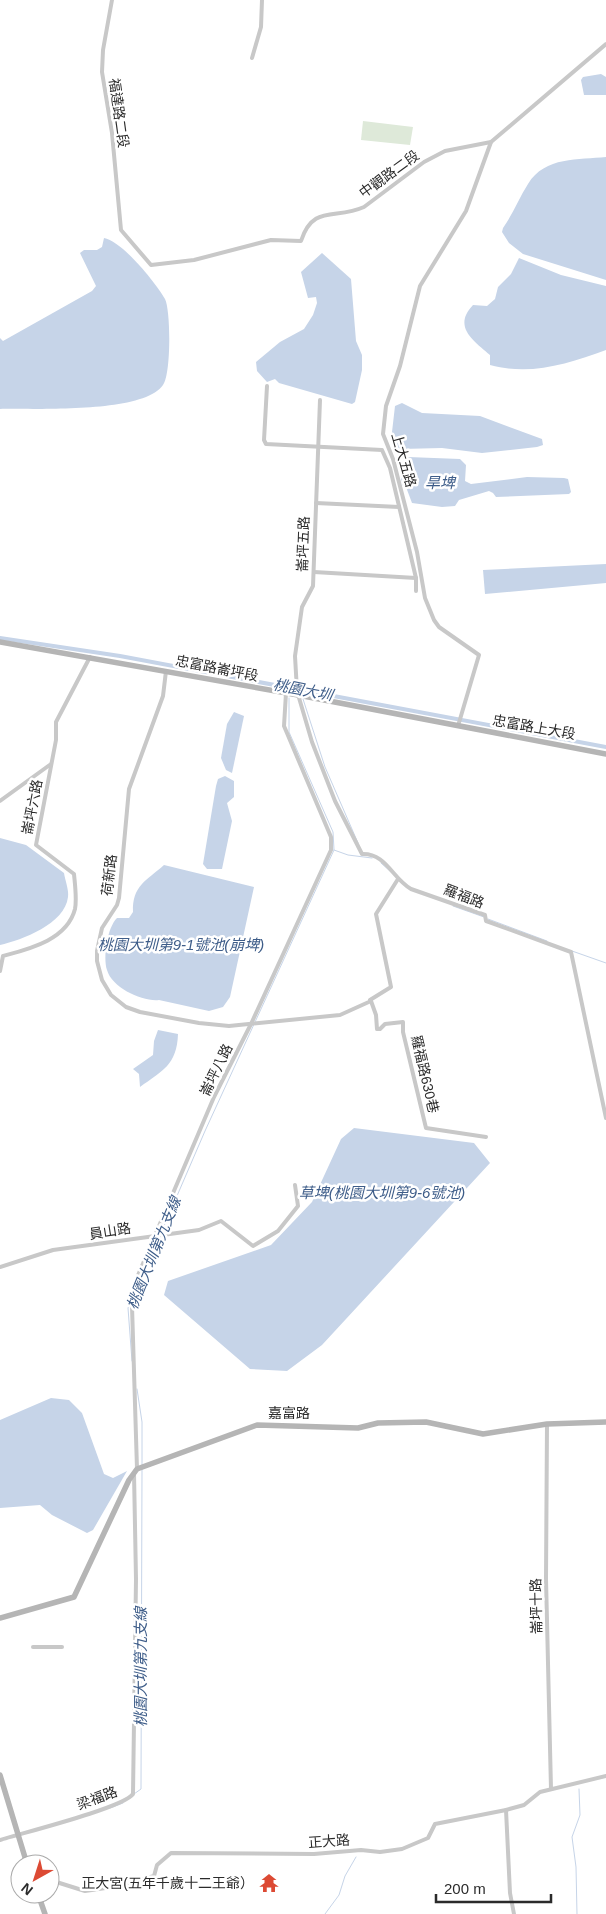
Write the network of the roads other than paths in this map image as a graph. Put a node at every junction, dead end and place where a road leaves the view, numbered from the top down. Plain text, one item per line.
1 (112, 0) edge
2 (262, 0) edge
3 (606, 44) edge
4 (252, 58) dead end
5 (491, 142) junction
6 (121, 230) joint
7 (266, 386) dead end
8 (320, 400) dead end
9 (317, 446) junction
10 (388, 449) junction
11 (385, 455) junction
12 (316, 503) junction
13 (399, 507) junction
14 (314, 572) junction
15 (416, 578) junction
16 (416, 591) dead end
17 (0, 642) edge
18 (90, 657) junction
19 (166, 671) junction
20 (286, 693) junction
21 (298, 693) junction
22 (458, 725) junction
23 (606, 754) edge
24 (52, 764) junction
25 (0, 801) edge
26 (398, 879) junction
27 (0, 971) edge
28 (371, 1002) junction
29 (251, 1024) junction
30 (606, 1118) edge
31 (486, 1137) dead end
32 (295, 1186) dead end
33 (156, 1235) junction
34 (0, 1267) edge
35 (606, 1422) edge
36 (547, 1424) junction
37 (136, 1471) junction
38 (0, 1618) edge
39 (62, 1647) dead end
40 (33, 1648) dead end
41 (0, 1775) edge
42 (606, 1776) edge
43 (551, 1788) junction
44 (506, 1810) junction
45 (17, 1836) junction
46 (0, 1840) edge
47 (23, 1854) edge
48 (60, 1883) edge
49 (514, 1914) edge

1 - 6 street, 福達路二段
2 - 4 street
3 - 5 street, 中觀路二段
5 - 6 street, 中觀路二段
5 - 10 street, 上大五路
7 - 9 street
8 - 9 street, 崙坪五路
9 - 11 street
9 - 12 street, 崙坪五路
10 - 11 street
10 - 22 street, 上大五路
11 - 13 street
12 - 13 street
12 - 14 street, 崙坪五路
13 - 15 street
14 - 15 street
14 - 21 street, 崙坪五路
15 - 16 street
17 - 18 street, 忠富路崙坪段
18 - 19 street, 忠富路崙坪段
18 - 24 street, 崙坪六路
19 - 20 street, 忠富路崙坪段
19 - 29 street, 荷新路
20 - 21 street, 忠富路崙坪段
20 - 29 street, 崙坪八路
21 - 22 street, 忠富路崙坪段
21 - 26 street, 羅福路
22 - 23 street, 忠富路上大段
24 - 25 street, 崙坪六路
24 - 27 street, 崙坪六路
26 - 28 street, 荷新路
26 - 30 street, 羅福路
28 - 29 street, 荷新路
28 - 31 street, 羅福路630巷
29 - 33 street, 崙坪八路
32 - 33 street, 員山路
33 - 34 street, 員山路
33 - 37 street, 崙坪八路
35 - 36 street, 嘉富路
36 - 37 street, 嘉富路
36 - 43 street, 崙坪十路
37 - 38 street
37 - 45 street, 梁福路
39 - 40 street
41 - 45 street
42 - 43 street, 正大路
43 - 44 street, 正大路
44 - 48 street, 正大路
44 - 49 street
45 - 46 street
45 - 47 street

